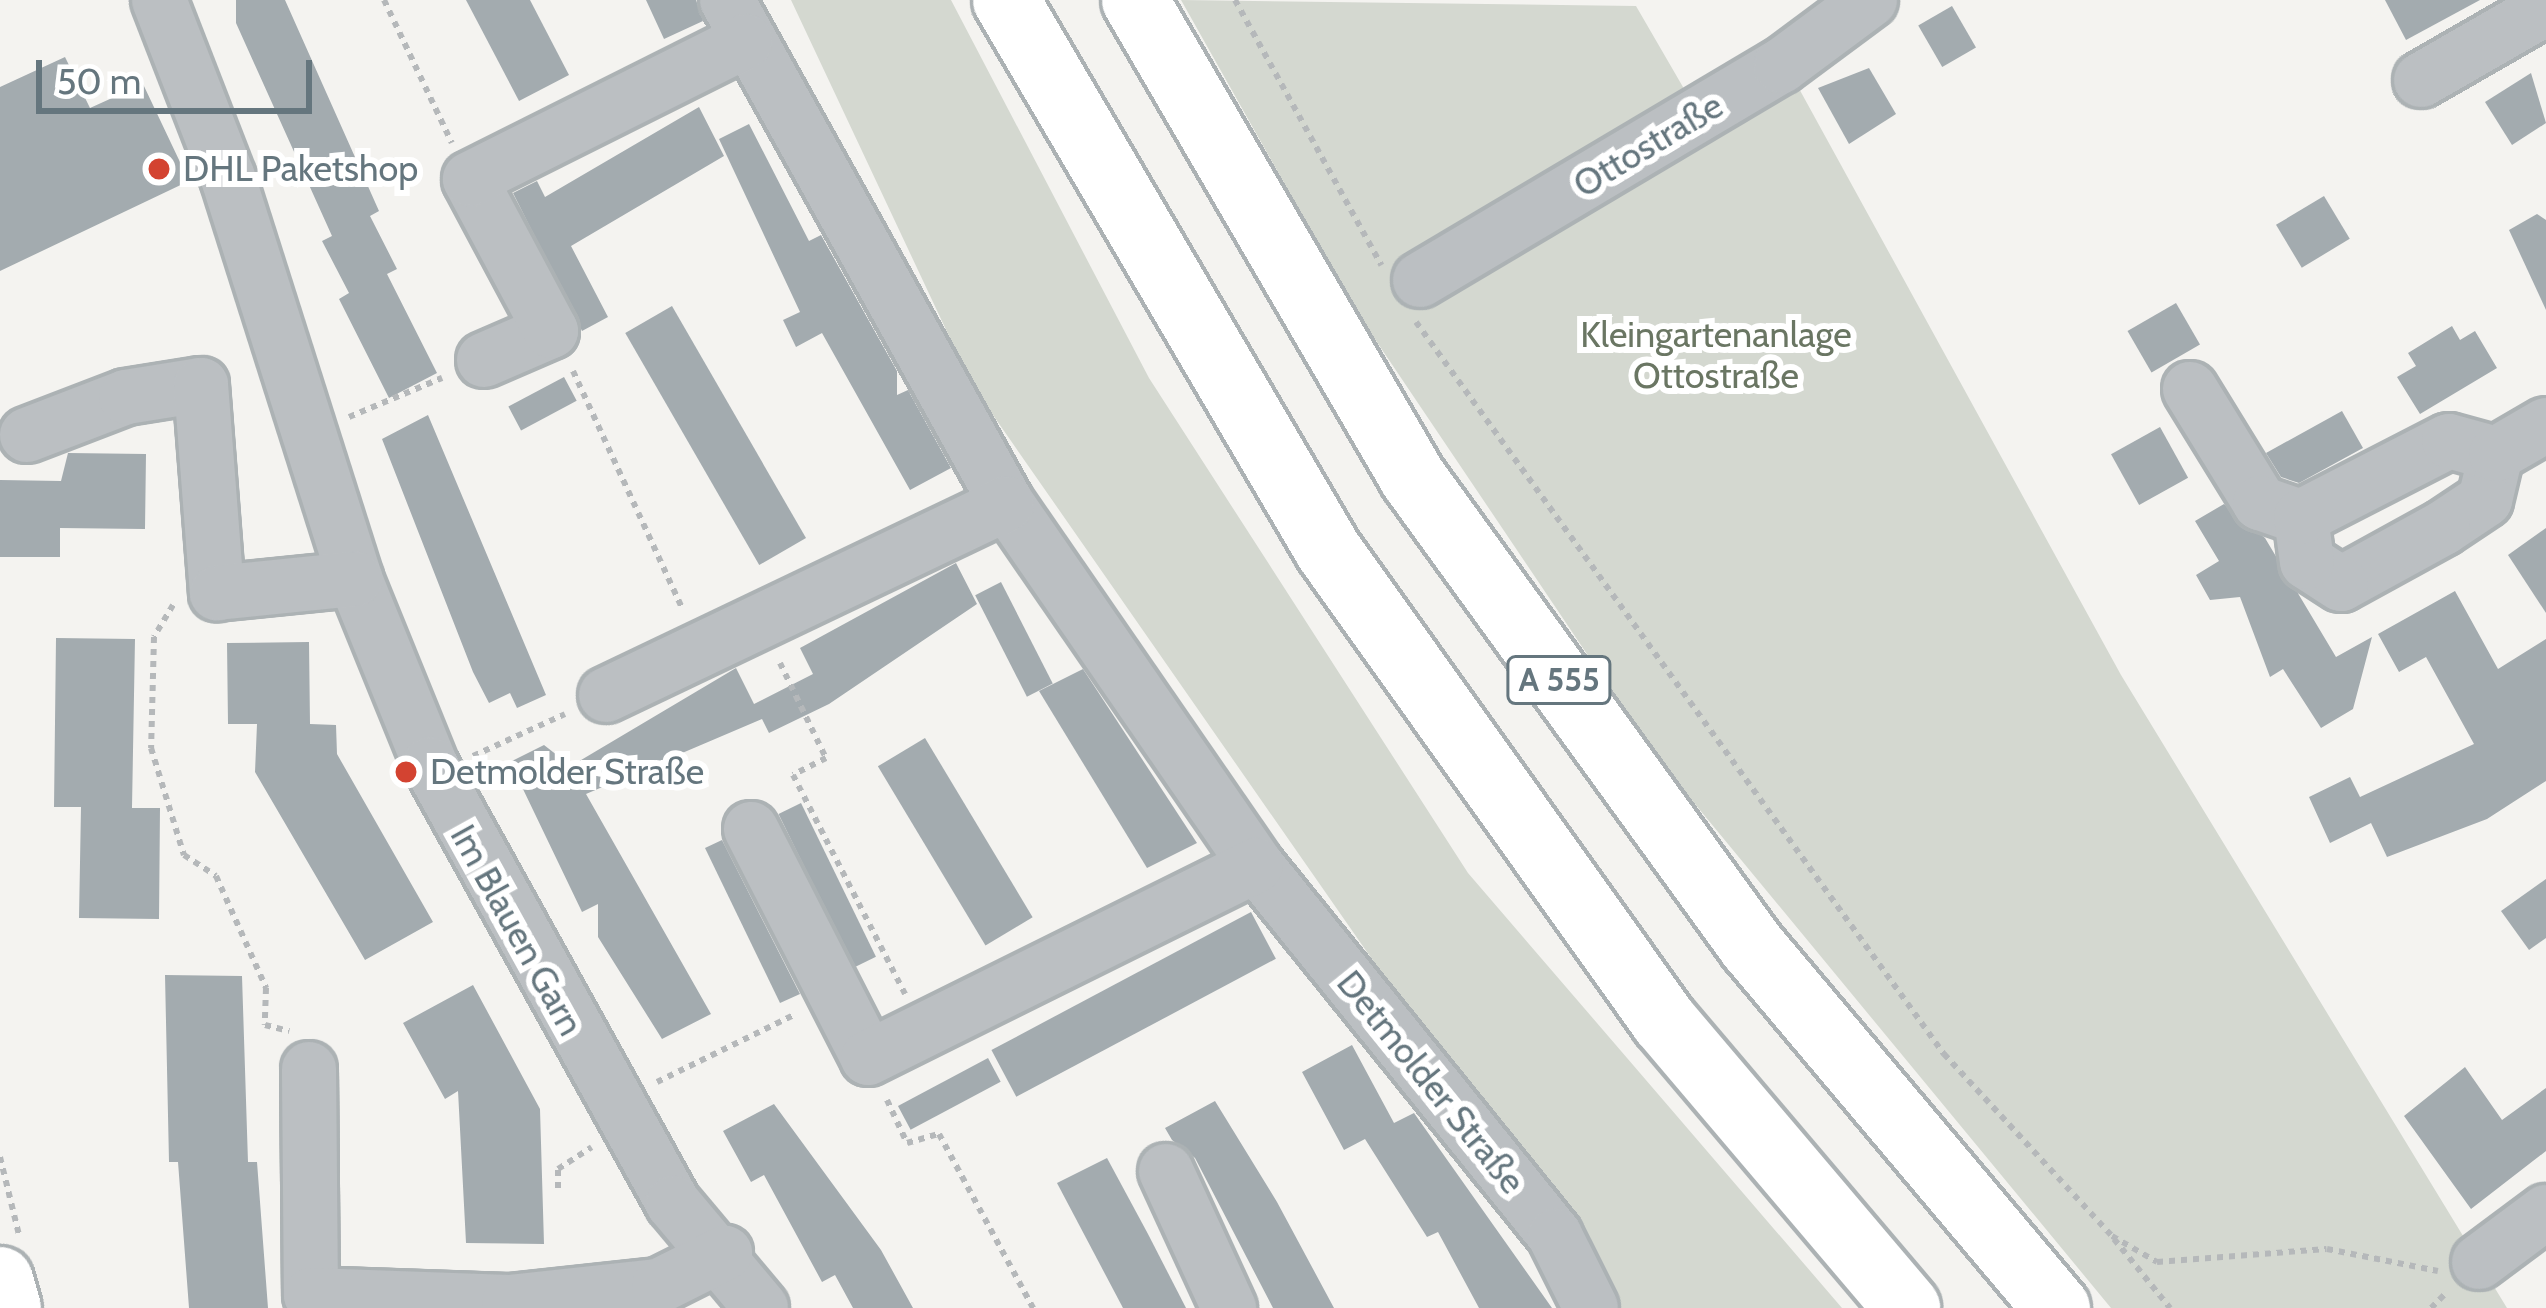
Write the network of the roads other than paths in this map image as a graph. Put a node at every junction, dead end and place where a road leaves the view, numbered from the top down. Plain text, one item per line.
1 (159, 0) edge
2 (1006, 0) edge
3 (1136, 0) edge
4 (1870, 0) edge
5 (2546, 8) edge
6 (736, 20) edge
7 (2421, 80) dead end
8 (1405, 288) road end
9 (484, 360) road end
10 (2189, 388) dead end
11 (2546, 425) edge
12 (27, 435) dead end
13 (2496, 454) junction
14 (1006, 504) junction
15 (2301, 518) junction
16 (355, 579) junction
17 (606, 695) road end
18 (751, 829) dead end
19 (1256, 865) junction
20 (310, 1069) road end
21 (1166, 1171) dead end
22 (2546, 1212) edge
23 (725, 1253) junction
24 (2471, 1269) road end
25 (0, 1280) edge
26 (509, 1305) edge
27 (8, 1308) edge
28 (761, 1308) edge
29 (1228, 1308) edge
30 (1591, 1308) edge
31 (1907, 1308) edge
32 (2057, 1308) edge

1 - 16 street, Im Blauen Garn
2 - 31 main road, A 555
3 - 32 main road, A 555
4 - 8 street, Ottostraße
5 - 7 street
6 - 9 street, Detmolder Straße
6 - 14 street, Detmolder Straße
10 - 15 street
11 - 13 street
12 - 16 street
13 - 15 street
13 - 15 street
14 - 17 street
14 - 19 street, Detmolder Straße
16 - 23 street, Im Blauen Garn
18 - 19 street
19 - 30 street, Detmolder Straße
20 - 26 street
21 - 29 street
22 - 24 street
23 - 26 street
23 - 28 street, Im Blauen Garn
25 - 27 main road

